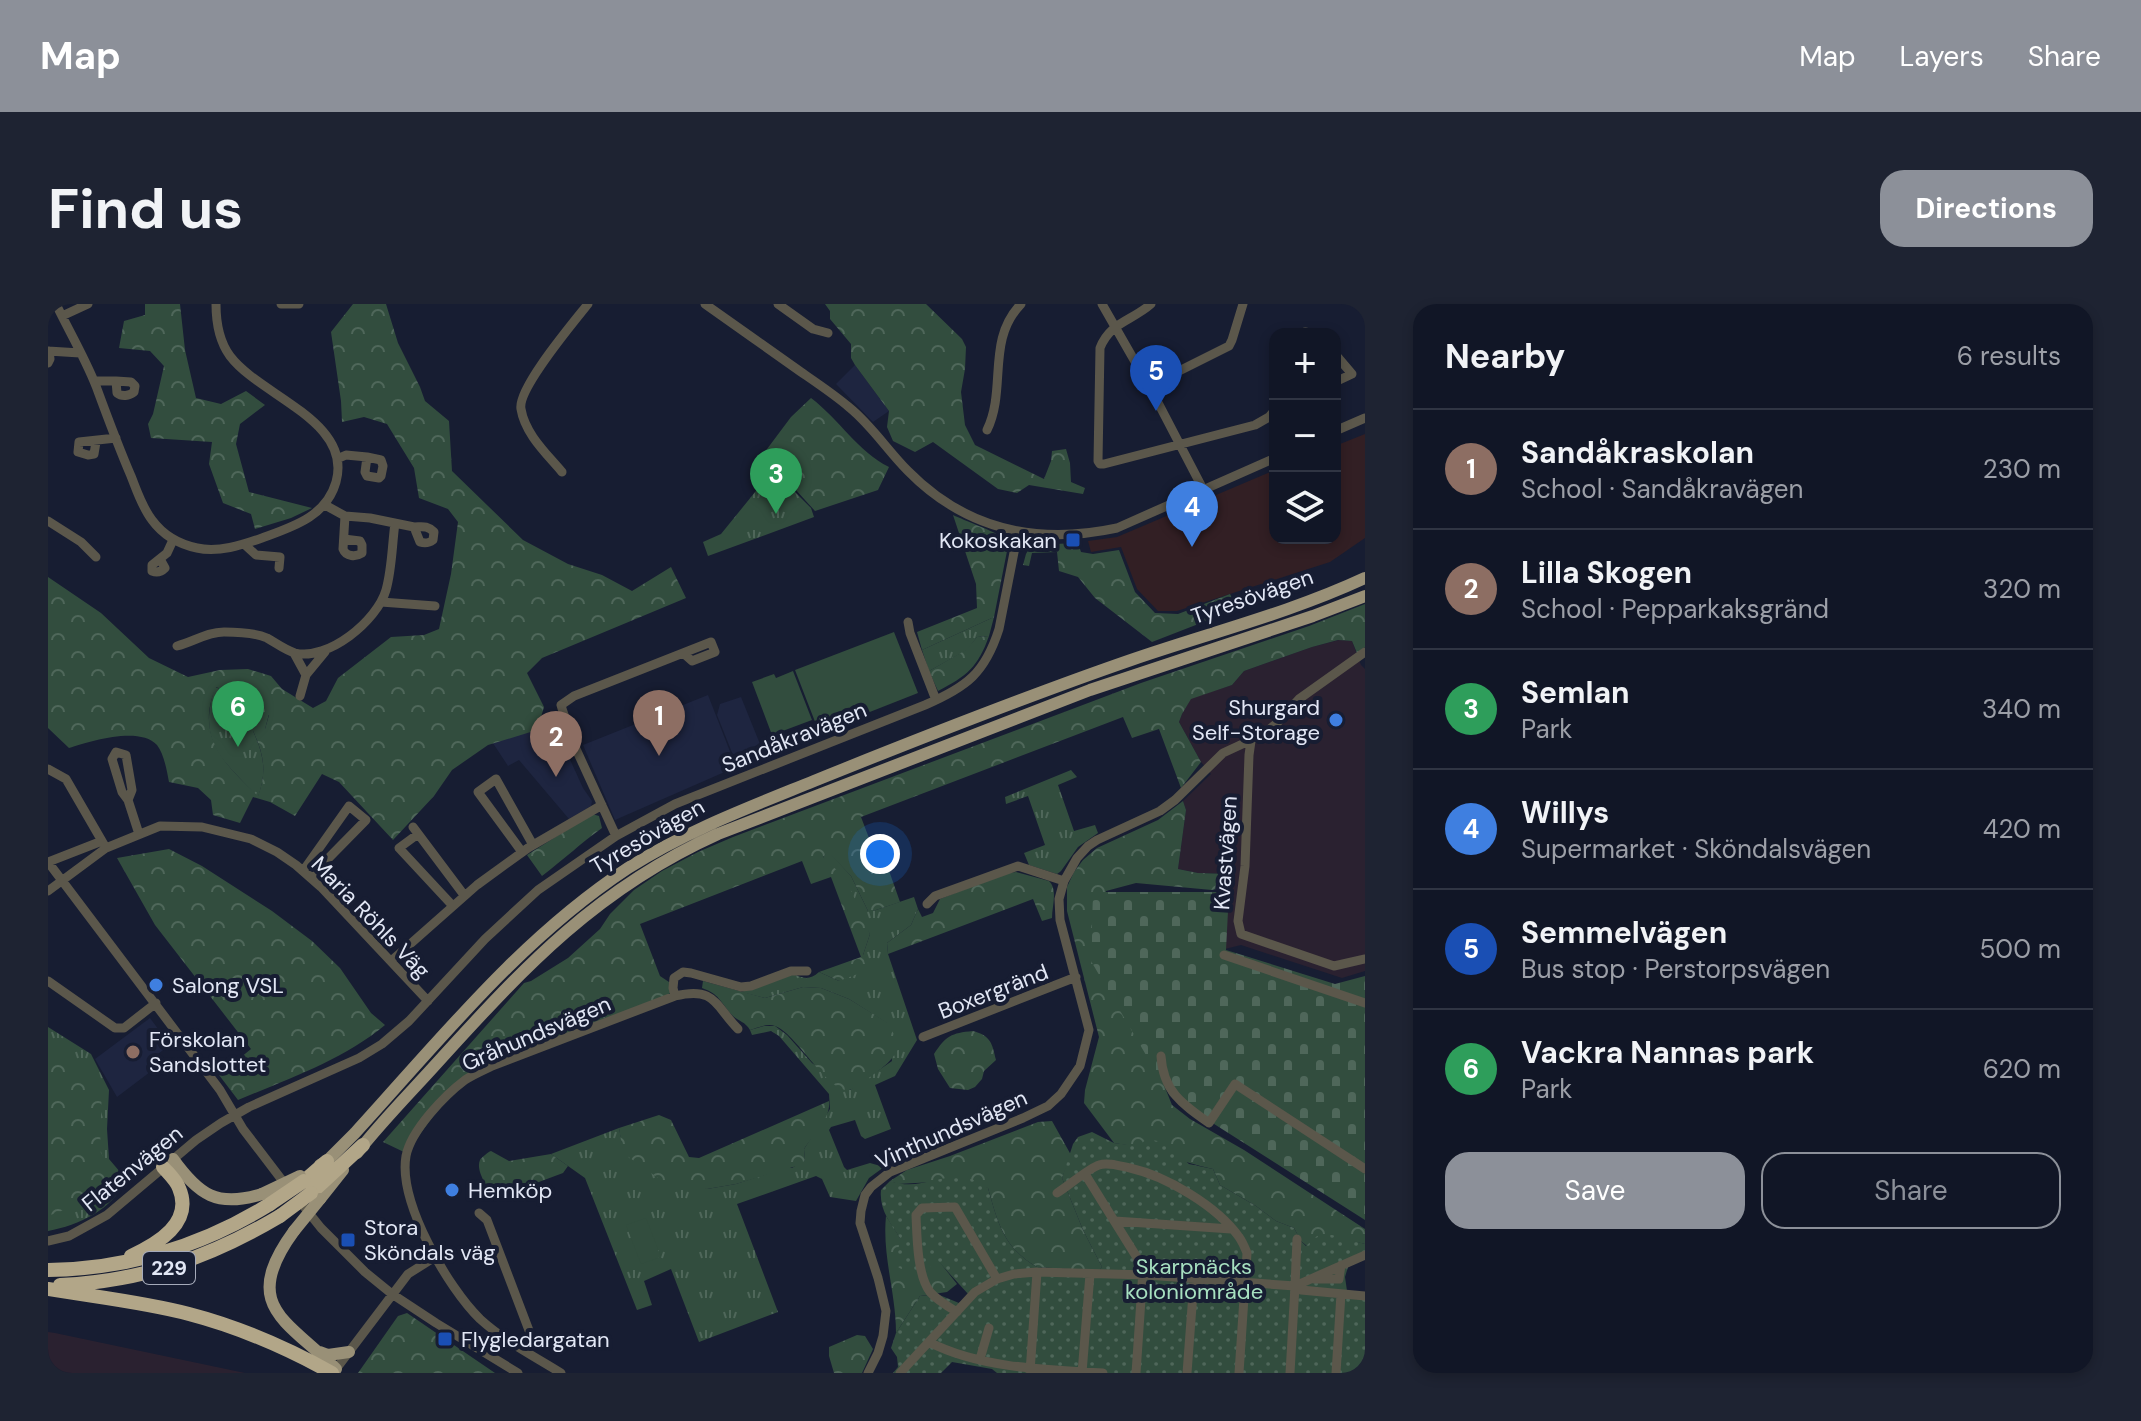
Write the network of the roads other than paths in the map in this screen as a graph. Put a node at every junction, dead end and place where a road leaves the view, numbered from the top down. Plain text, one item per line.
1 (56, 304) edge
2 (88, 304) edge
3 (216, 304) edge
4 (281, 304) edge
5 (299, 304) edge
6 (588, 304) edge
7 (705, 304) edge
8 (778, 304) edge
9 (1021, 304) edge
10 (1102, 304) edge
11 (1151, 304) edge
12 (1243, 304) edge
13 (62, 316) junction
14 (1115, 326) junction
15 (828, 333) dead end
16 (49, 351) edge
17 (80, 353) junction
18 (1341, 361) edge
19 (48, 363) edge
20 (1341, 379) edge
21 (94, 381) junction
22 (116, 381) dead end
23 (1149, 386) junction
24 (1269, 417) edge
25 (1365, 418) edge
26 (1341, 428) edge
27 (987, 430) dead end
28 (116, 438) junction
29 (96, 442) dead end
30 (1181, 445) junction
31 (367, 457) dead end
32 (337, 459) junction
33 (1269, 461) edge
34 (562, 472) dead end
35 (1203, 489) junction
36 (325, 505) junction
37 (345, 516) junction
38 (48, 521) edge
39 (395, 523) junction
40 (414, 527) dead end
41 (1018, 532) junction
42 (344, 539) dead end
43 (173, 540) junction
44 (244, 544) junction
45 (96, 557) dead end
46 (160, 559) dead end
47 (279, 568) dead end
48 (1365, 578) edge
49 (1365, 596) edge
50 (381, 602) junction
51 (435, 606) dead end
52 (908, 622) dead end
53 (177, 646) dead end
54 (327, 650) junction
55 (1365, 652) edge
56 (294, 653) junction
57 (683, 653) dead end
58 (306, 675) junction
59 (300, 696) dead end
60 (936, 700) junction
61 (1251, 741) junction
62 (48, 769) edge
63 (128, 800) dead end
64 (602, 805) junction
65 (139, 834) junction
66 (616, 836) junction
67 (104, 845) junction
68 (533, 845) junction
69 (522, 852) junction
70 (48, 862) edge
71 (306, 874) junction
72 (62, 879) junction
73 (1064, 881) junction
74 (48, 891) edge
75 (464, 895) junction
76 (927, 904) dead end
77 (452, 905) junction
78 (1224, 955) dead end
79 (1365, 959) edge
80 (391, 961) junction
81 (807, 971) dead end
82 (1076, 977) junction
83 (48, 981) edge
84 (675, 996) junction
85 (428, 1001) junction
86 (156, 1003) junction
87 (1365, 1003) edge
88 (738, 1029) dead end
89 (923, 1037) dead end
90 (1161, 1056) dead end
91 (235, 1115) junction
92 (363, 1145) joint
93 (327, 1161) joint
94 (168, 1163) junction
95 (1365, 1169) edge
96 (1085, 1174) junction
97 (309, 1187) junction
98 (1057, 1193) dead end
99 (271, 1205) junction
100 (479, 1213) dead end
101 (1115, 1221) junction
102 (1231, 1229) junction
103 (1297, 1239) dead end
104 (48, 1241) edge
105 (1365, 1255) edge
106 (435, 1257) junction
107 (105, 1267) junction
108 (48, 1270) edge
109 (1037, 1272) junction
110 (1090, 1274) junction
111 (1143, 1276) junction
112 (997, 1279) junction
113 (1194, 1280) junction
114 (1246, 1283) junction
115 (1295, 1286) junction
116 (48, 1288) edge
117 (392, 1294) junction
118 (1341, 1294) junction
119 (1365, 1296) edge
120 (957, 1312) junction
121 (989, 1328) dead end
122 (929, 1342) junction
123 (525, 1350) junction
124 (349, 1352) junction
125 (980, 1359) junction
126 (317, 1363) edge
127 (870, 1370) edge
128 (1030, 1371) edge
129 (334, 1372) edge
130 (1082, 1372) edge
131 (518, 1373) edge
132 (561, 1373) edge
133 (882, 1373) edge
134 (900, 1373) edge
135 (1103, 1373) edge
136 (1136, 1373) edge
137 (1187, 1373) edge
138 (1239, 1373) edge
139 (1290, 1373) edge
140 (1336, 1373) edge

1 - 13 street
2 - 13 street
3 - 32 street
4 - 5 street
6 - 34 street
7 - 41 street
8 - 15 street
9 - 27 street
10 - 14 street
11 - 14 street
12 - 23 street
13 - 17 street
14 - 23 street
14 - 30 street
16 - 17 street
16 - 19 street
17 - 21 street
18 - 20 street
21 - 22 street
21 - 28 street
23 - 30 street
24 - 30 street
25 - 26 street
28 - 29 street
28 - 43 street
30 - 35 street
31 - 32 street
32 - 36 street
33 - 35 street
35 - 41 street
36 - 37 street
36 - 44 street
37 - 39 street
37 - 42 street
38 - 45 street
39 - 40 street
39 - 50 street
41 - 60 street, Sandåkravägen
43 - 44 street
43 - 46 street
44 - 47 street
48 - 93 main road, Tyresövägen / 229
49 - 92 main road, Tyresövägen / 229
50 - 51 street
50 - 54 street
52 - 60 street
53 - 56 street
54 - 56 street
54 - 58 street
55 - 61 street, Vinthundsvägen
56 - 58 street
57 - 64 street
58 - 59 street
60 - 66 street, Sandåkravägen
61 - 73 street, Vinthundsvägen
61 - 79 street, Kvastvägen
62 - 67 street
63 - 65 street
64 - 66 street
64 - 68 street
65 - 67 street, Maria Röhls Väg
65 - 71 street, Maria Röhls Väg
66 - 85 street, Sandåkravägen
67 - 70 street
67 - 72 street
68 - 69 street
68 - 69 street
69 - 75 street
70 - 72 street
71 - 71 street
71 - 80 street, Maria Röhls Väg
72 - 74 street
72 - 86 street
73 - 76 street
73 - 82 street, Vinthundsvägen
75 - 77 street
75 - 77 street
77 - 80 street
78 - 87 street
80 - 85 street, Maria Röhls Väg
81 - 84 street
82 - 89 street, Boxergränd
82 - 127 street, Vinthundsvägen
83 - 86 street
84 - 88 street, Gråhundsvägen
84 - 106 street, Gråhundsvägen
85 - 91 street, Sandåkravägen
86 - 91 street
90 - 95 street
91 - 94 street, Flatenvägen
91 - 117 street
92 - 97 highway, Tyresövägen / 229
93 - 97 highway, Tyresövägen / 229
94 - 99 main road
94 - 104 street, Flatenvägen
94 - 107 highway
96 - 98 street
96 - 101 street
96 - 102 street
97 - 99 highway, Tyresövägen / 229, bridge
97 - 126 main road, bridge
99 - 107 highway, Tyresövägen / 229
99 - 116 highway, Tyresövägen / 229
100 - 123 street
101 - 102 street
101 - 111 street
102 - 114 street
103 - 115 street
105 - 115 street
106 - 117 street
106 - 123 street, Gråhundsvägen
107 - 108 highway, Tyresövägen / 229
109 - 110 street
109 - 112 street
109 - 128 street
110 - 111 street
110 - 130 street
111 - 113 street
111 - 136 street
112 - 120 street
112 - 120 street
113 - 114 street
113 - 137 street
114 - 115 street
114 - 138 street
115 - 118 street
115 - 139 street
116 - 126 highway
117 - 124 street
117 - 131 street
118 - 119 street
118 - 140 street
120 - 122 street
121 - 125 street
122 - 125 street
122 - 134 street
123 - 132 street, Gråhundsvägen
124 - 126 main road
124 - 129 street
125 - 128 street
126 - 129 highway
127 - 133 street
128 - 130 street
130 - 135 street

